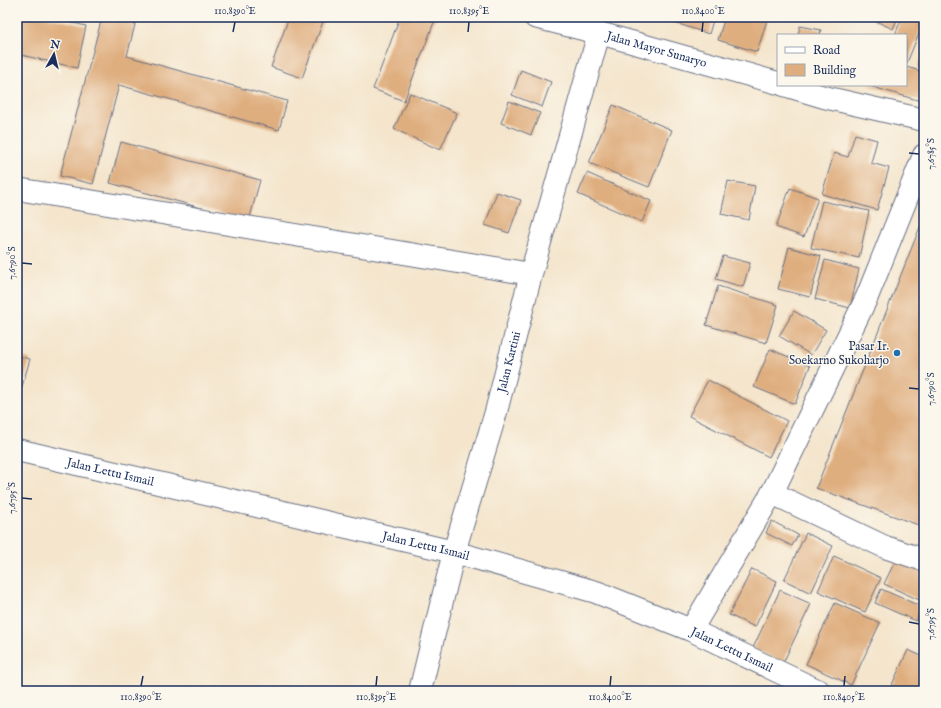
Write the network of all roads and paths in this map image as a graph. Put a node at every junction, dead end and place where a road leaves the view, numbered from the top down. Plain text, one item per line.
1 (535, 17) edge
2 (599, 33) junction
3 (777, 83) edge
4 (787, 86) edge
5 (924, 120) edge
6 (924, 155) edge
7 (17, 189) edge
8 (531, 274) junction
9 (17, 450) edge
10 (772, 493) junction
11 (454, 552) junction
12 (924, 560) edge
13 (691, 630) junction
14 (786, 684) edge
15 (420, 691) edge
16 (819, 691) edge

1 - 2 street, Jalan Mayor Sunaryo
2 - 3 street, Jalan Mayor Sunaryo
2 - 8 street, Jalan Kartini
4 - 5 street
6 - 10 street
7 - 8 street
8 - 11 street, Jalan Kartini
9 - 11 street, Jalan Lettu Ismail
10 - 12 street
10 - 13 street
11 - 13 street, Jalan Lettu Ismail
11 - 15 street, Jalan Kartini
13 - 14 street, Jalan Lettu Ismail
14 - 16 street, Jalan Lettu Ismail

